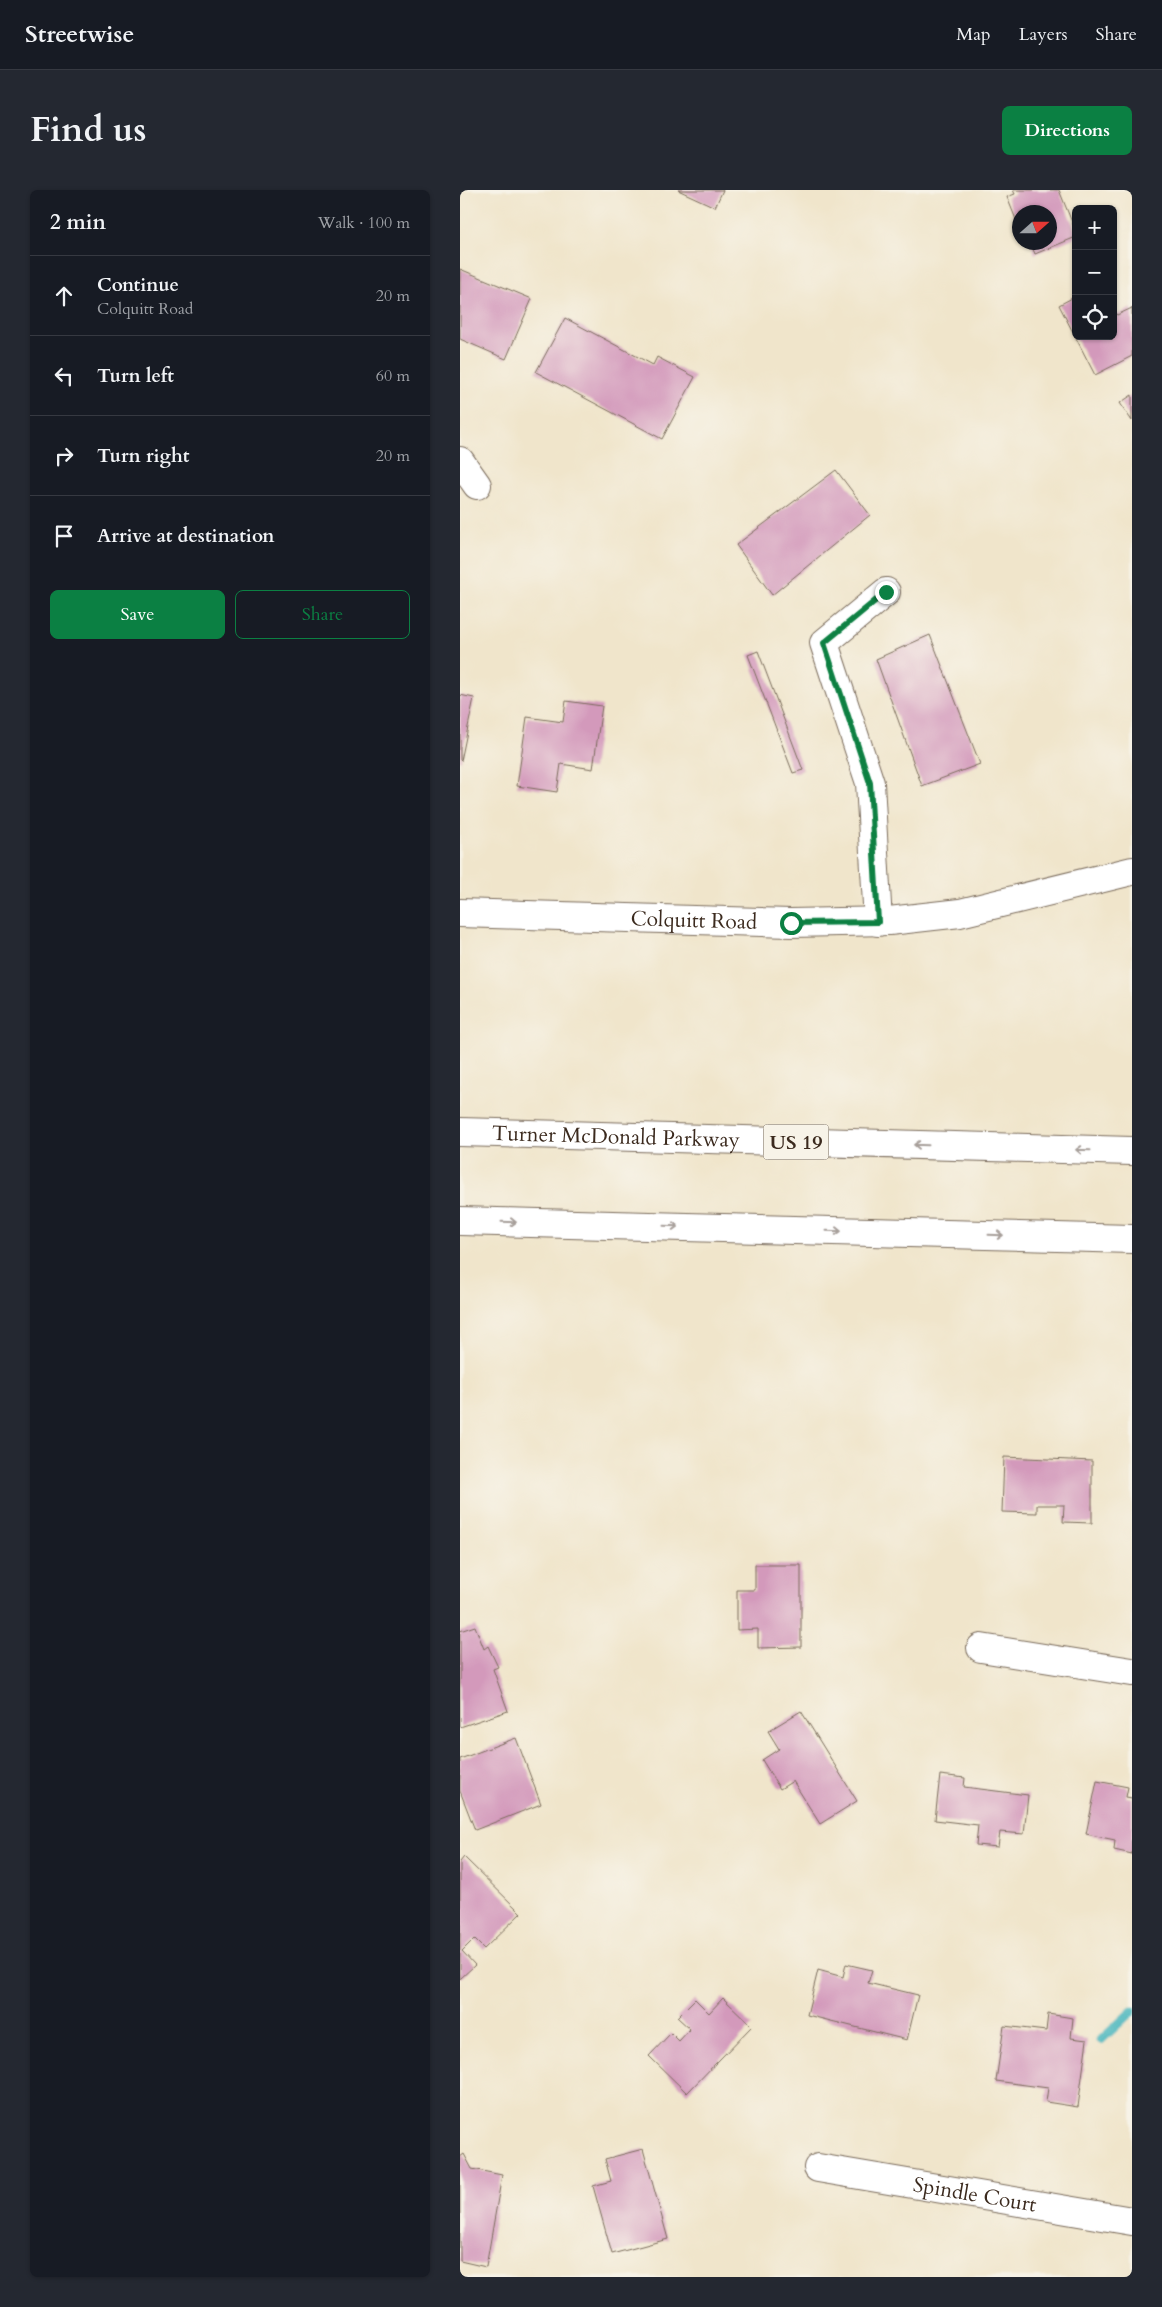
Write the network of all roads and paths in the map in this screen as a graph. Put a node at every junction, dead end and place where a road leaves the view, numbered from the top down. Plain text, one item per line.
1 (460, 461) edge
2 (477, 485) dead end
3 (886, 592) dead end
4 (1132, 871) edge
5 (460, 913) edge
6 (878, 922) junction
7 (460, 1132) edge
8 (1132, 1152) edge
9 (460, 1221) edge
10 (1132, 1239) edge
11 (981, 1648) dead end
12 (1132, 1672) edge
13 (818, 2168) dead end
14 (1132, 2221) edge

1 - 2 main road
3 - 6 main road
4 - 6 main road, Colquitt Road
5 - 6 main road, Colquitt Road
8 -> 7 main road, Turner McDonald Parkway / US 19
9 -> 10 main road
11 - 12 main road
13 - 14 main road, Spindle Court

